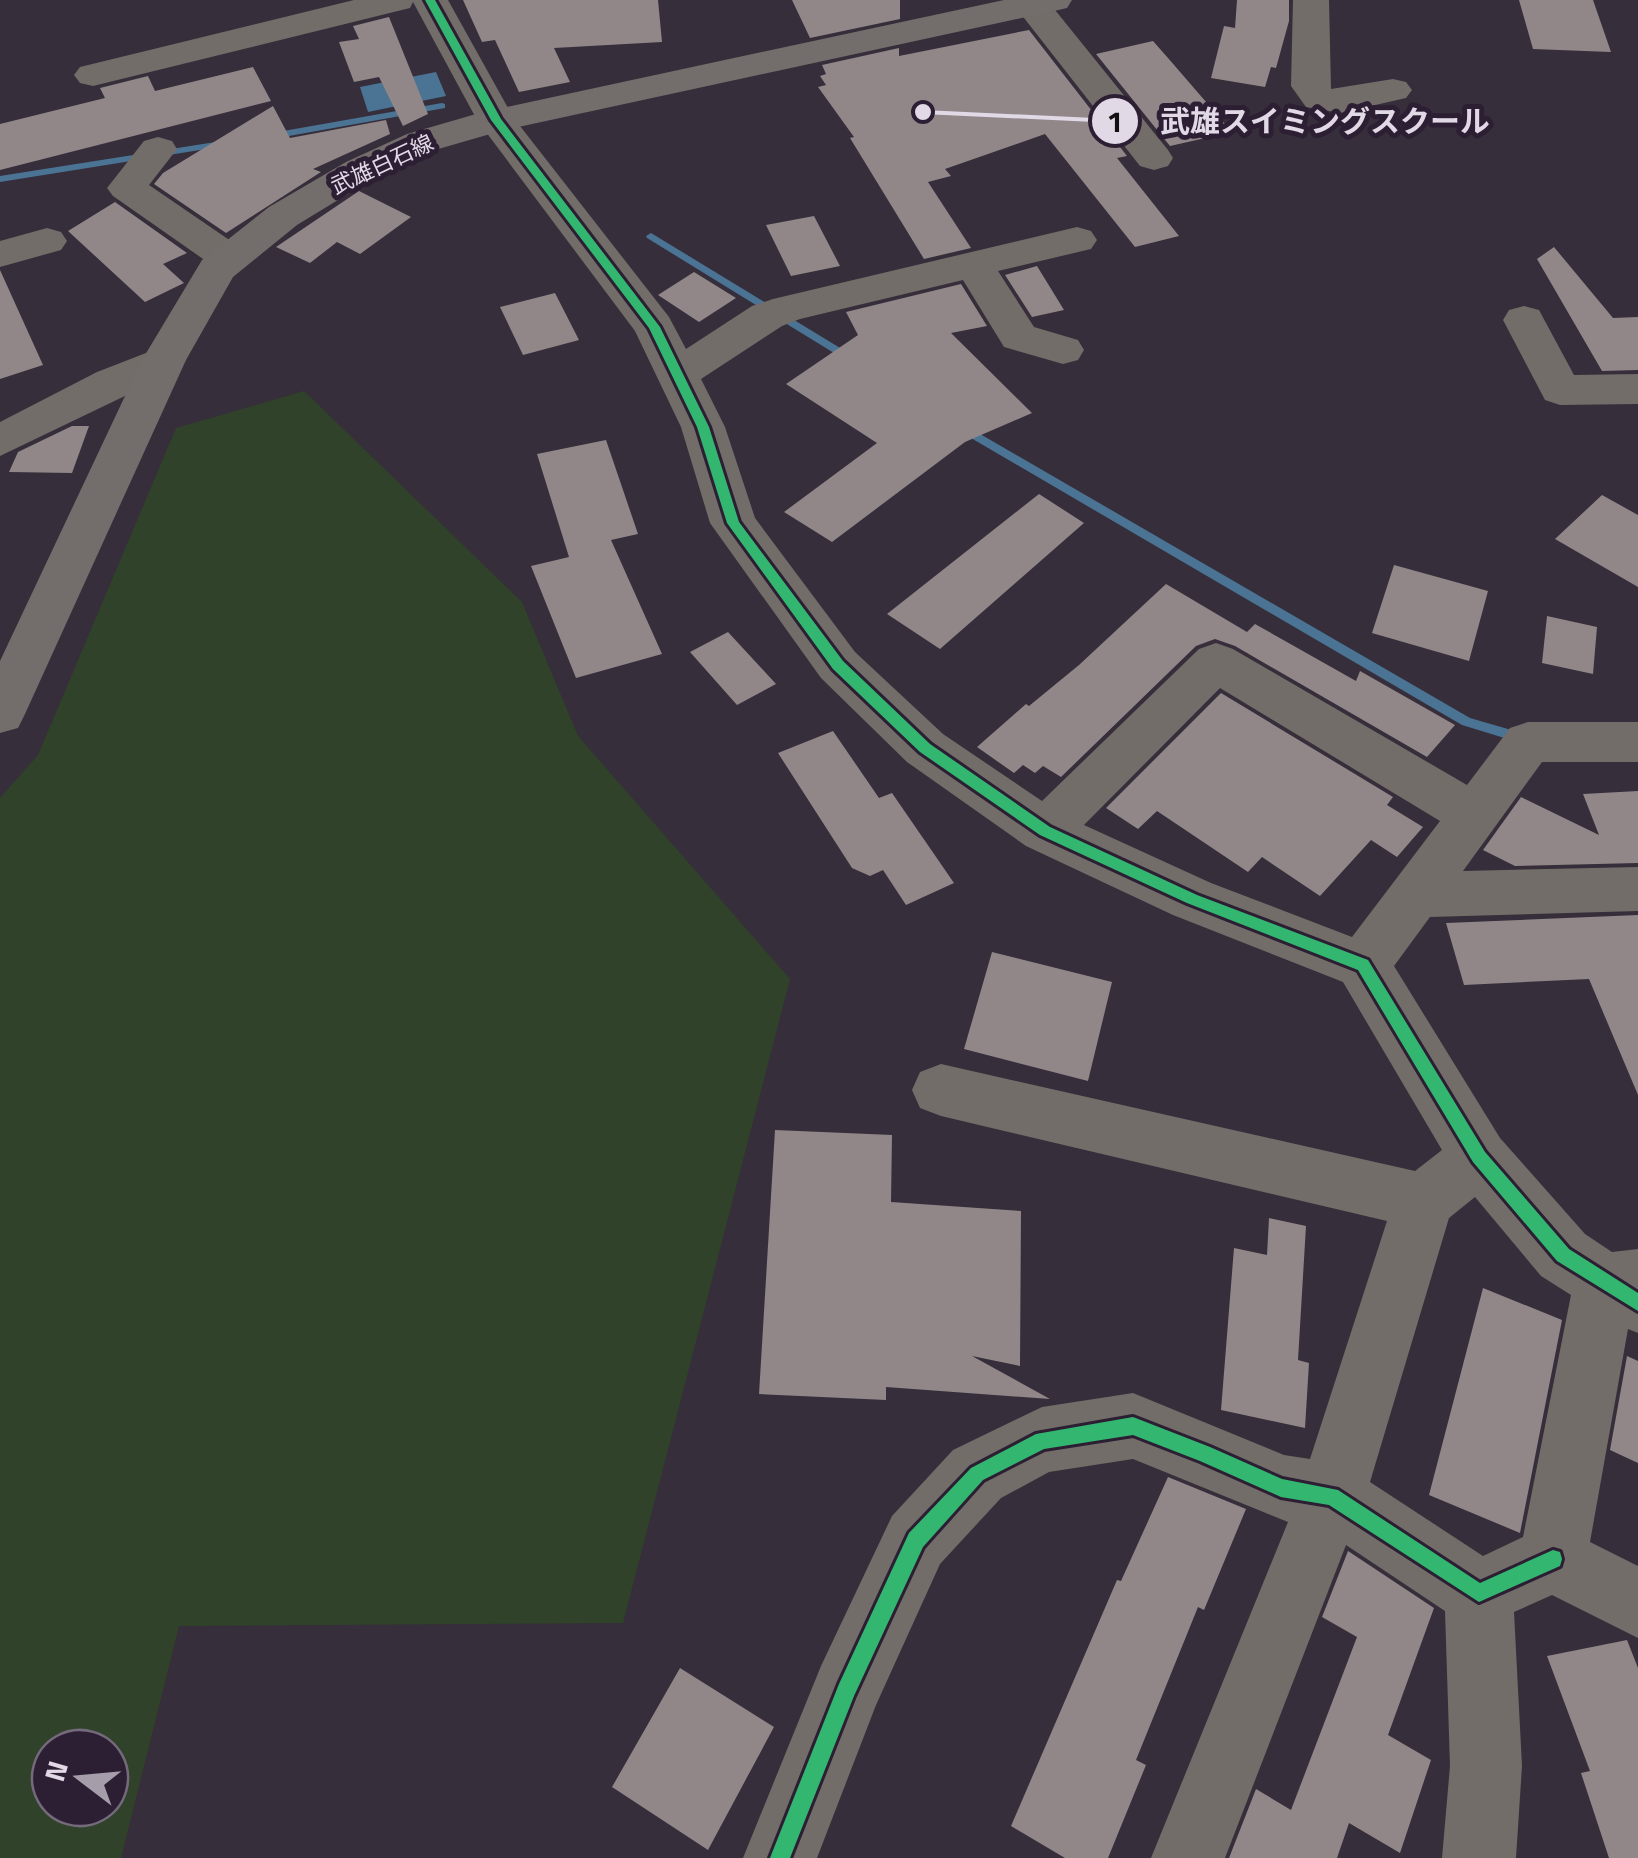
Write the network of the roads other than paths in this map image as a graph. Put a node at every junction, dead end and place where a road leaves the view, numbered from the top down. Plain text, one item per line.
1 (398, 0) edge
2 (430, 0) edge
3 (1311, 0) edge
4 (1038, 2) edge
5 (94, 75) dead end
6 (1393, 90) dead end
7 (496, 120) junction
8 (151, 156) dead end
9 (1154, 158) dead end
10 (1077, 240) dead end
11 (47, 241) dead end
12 (0, 254) edge
13 (230, 258) junction
14 (974, 264) junction
15 (1524, 320) dead end
16 (1062, 350) dead end
17 (164, 360) junction
18 (677, 375) junction
19 (1638, 389) edge
20 (0, 442) edge
21 (0, 714) edge
22 (1638, 742) edge
23 (1474, 815) junction
24 (1045, 831) junction
25 (1638, 889) edge
26 (1415, 895) junction
27 (1363, 965) junction
28 (941, 1090) dead end
29 (1480, 1156) junction
30 (1424, 1201) junction
31 (1627, 1288) edge
32 (1332, 1496) junction
33 (1553, 1559) junction
34 (1478, 1593) junction
35 (1638, 1603) edge
36 (780, 1858) edge
37 (1188, 1858) edge
38 (1479, 1858) edge

1 - 5 street
2 - 7 street
3 - 6 street
4 - 7 main road, 武雄白石線
4 - 9 street
7 - 13 main road, 武雄白石線
7 - 18 street
8 - 13 street
10 - 14 street
11 - 12 street
13 - 17 main road, 武雄白石線
14 - 16 street
14 - 18 street
15 - 19 street
17 - 20 street
17 - 21 main road, 武雄白石線
18 - 24 street
22 - 23 street
23 - 24 street
23 - 26 street
24 - 27 street
25 - 26 street
26 - 27 street
27 - 29 street
28 - 30 street
29 - 30 street
29 - 31 street
30 - 32 street
31 - 33 street
32 - 34 street
32 - 36 street
32 - 37 street
33 - 34 street
33 - 35 street
34 - 38 street

